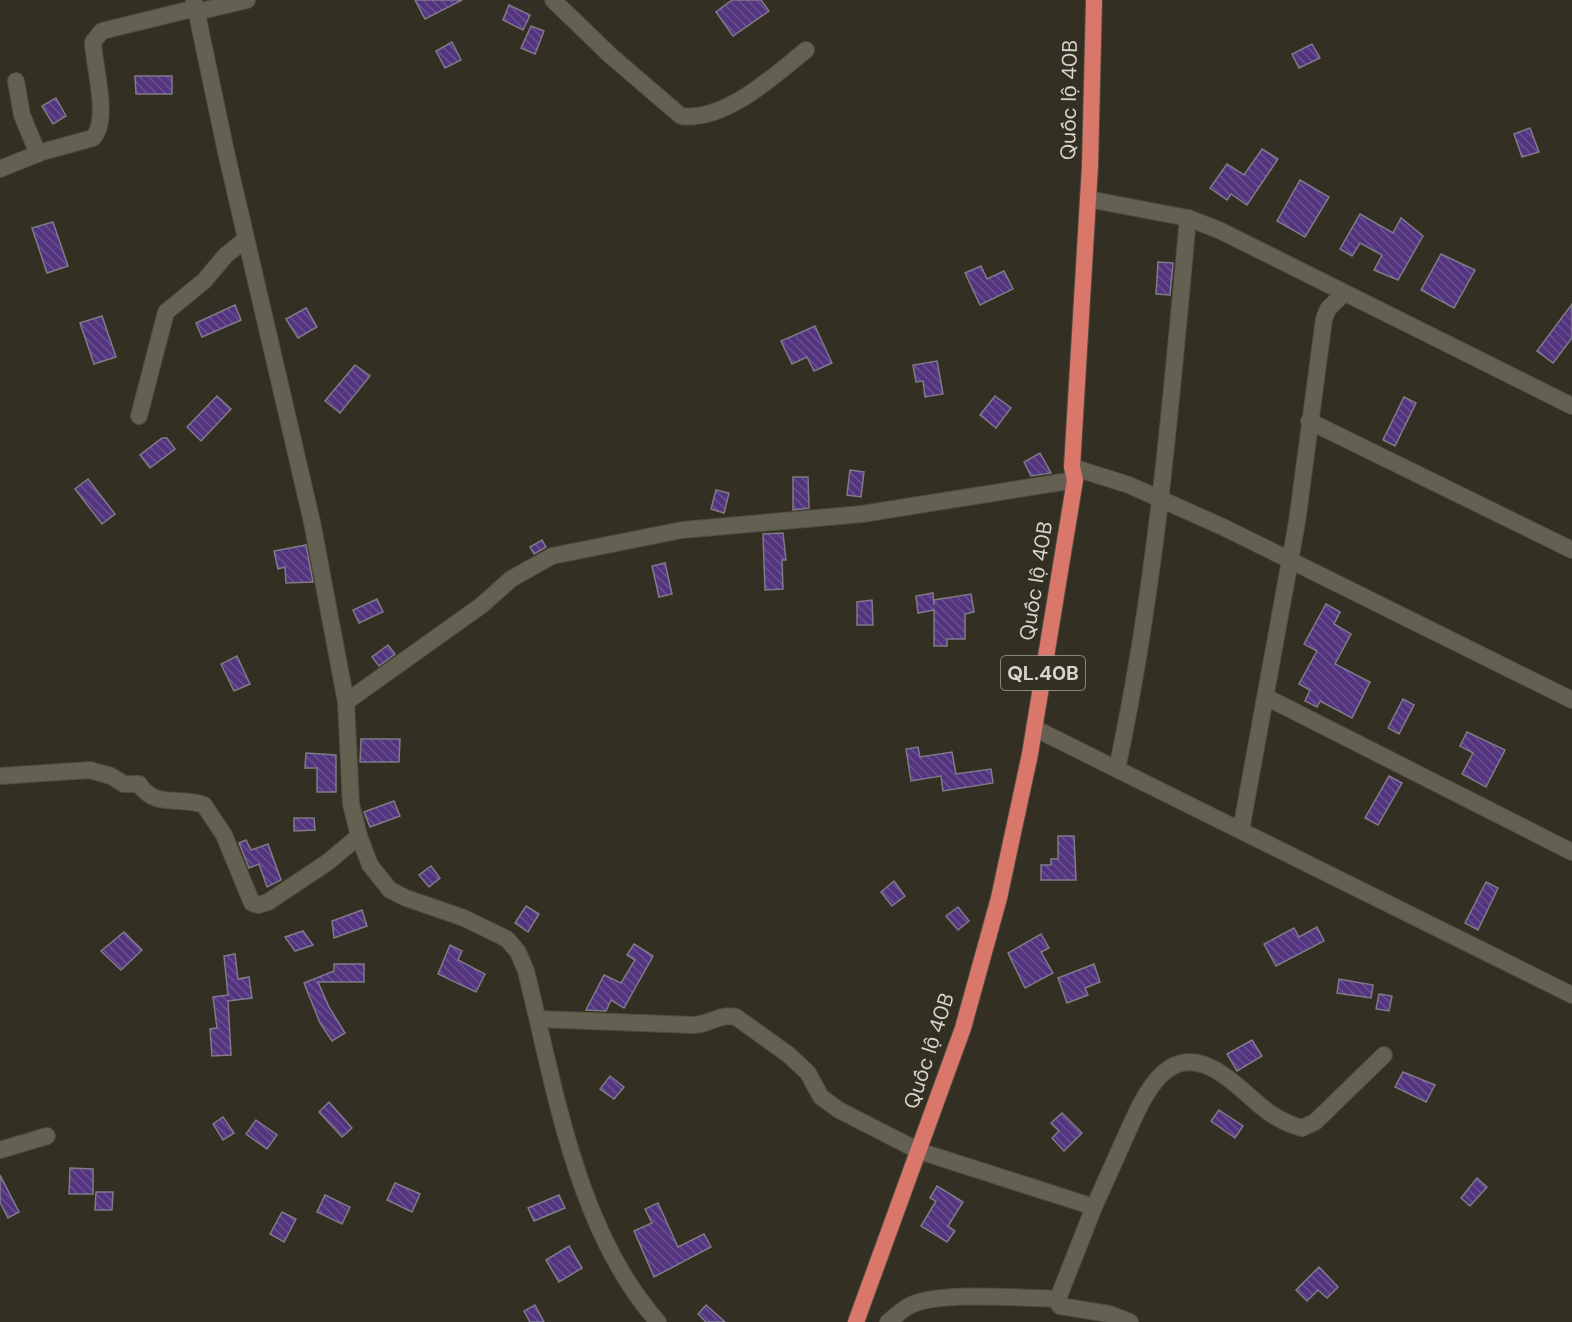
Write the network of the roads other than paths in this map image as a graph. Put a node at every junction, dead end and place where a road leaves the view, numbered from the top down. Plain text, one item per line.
1 (247, 0) edge
2 (554, 0) edge
3 (1094, 0) edge
4 (196, 7) edge
5 (806, 50) dead end
6 (16, 81) dead end
7 (38, 154) junction
8 (0, 169) edge
9 (1088, 199) junction
10 (1188, 218) junction
11 (246, 239) junction
12 (1344, 293) junction
13 (1572, 406) edge
14 (139, 416) dead end
15 (1309, 420) junction
16 (1074, 473) junction
17 (1161, 499) junction
18 (1572, 550) edge
19 (1290, 559) junction
20 (1266, 697) junction
21 (1572, 700) edge
22 (346, 702) junction
23 (1034, 728) junction
24 (1117, 769) junction
25 (0, 776) edge
26 (1241, 830) junction
27 (359, 836) junction
28 (1572, 852) edge
29 (1572, 995) edge
30 (538, 1019) junction
31 (1384, 1055) dead end
32 (47, 1136) dead end
33 (0, 1150) edge
34 (919, 1151) junction
35 (1094, 1207) junction
36 (1057, 1299) junction
37 (658, 1322) edge
38 (856, 1322) edge
39 (888, 1322) edge
40 (1130, 1322) edge

1 - 4 street
2 - 5 street
3 - 9 highway, Quốc lộ 40B / QL.40B
4 - 7 street
4 - 11 street
6 - 7 street
7 - 8 street
9 - 10 street
9 - 16 highway, Quốc lộ 40B / QL.40B
10 - 12 street
10 - 17 street
11 - 14 street
11 - 22 street
12 - 13 street
12 - 15 street
15 - 18 street
15 - 19 street
16 - 17 street
16 - 22 street
16 - 23 highway, Quốc lộ 40B / QL.40B
17 - 19 street
17 - 24 street
19 - 20 street
19 - 21 street
20 - 26 street
20 - 28 street
22 - 27 street
23 - 24 street
23 - 34 highway, Quốc lộ 40B / QL.40B
24 - 26 street
25 - 27 street
26 - 29 street
27 - 30 street
30 - 34 street
30 - 37 street
31 - 35 street
32 - 33 street
34 - 35 street
34 - 38 highway, Quốc lộ 40B / QL.40B
35 - 36 street
36 - 39 street
36 - 40 street

